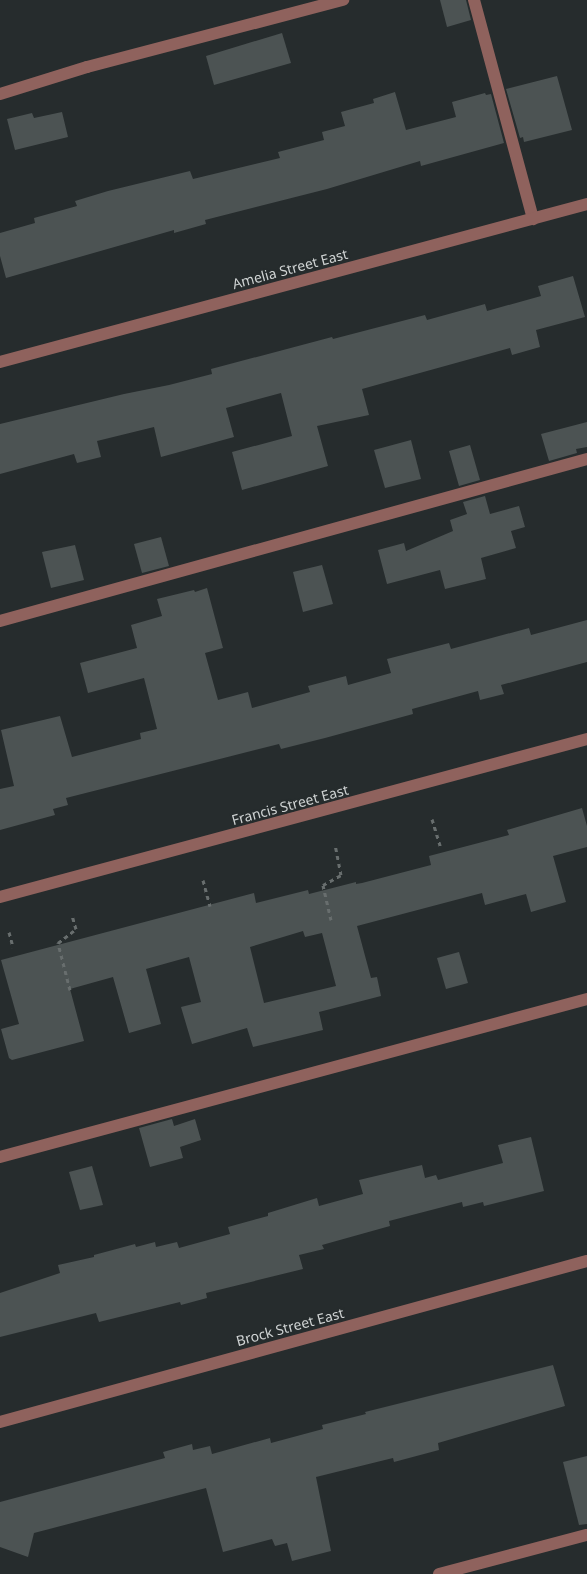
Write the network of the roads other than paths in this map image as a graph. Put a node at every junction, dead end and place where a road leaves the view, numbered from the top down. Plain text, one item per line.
1 (343, 0) edge
2 (474, 0) edge
3 (0, 94) edge
4 (587, 204) edge
5 (533, 219) junction
6 (0, 362) edge
7 (587, 459) edge
8 (0, 621) edge
9 (587, 740) edge
10 (0, 897) edge
11 (587, 999) edge
12 (0, 1157) edge
13 (587, 1262) edge
14 (0, 1422) edge
15 (587, 1536) edge
16 (439, 1574) edge

1 - 3 street
2 - 5 street
4 - 5 street, Amelia Street East
5 - 6 street, Amelia Street East
7 - 8 street
9 - 10 street, Francis Street East
11 - 12 street
13 - 14 street, Brock Street East
15 - 16 street

